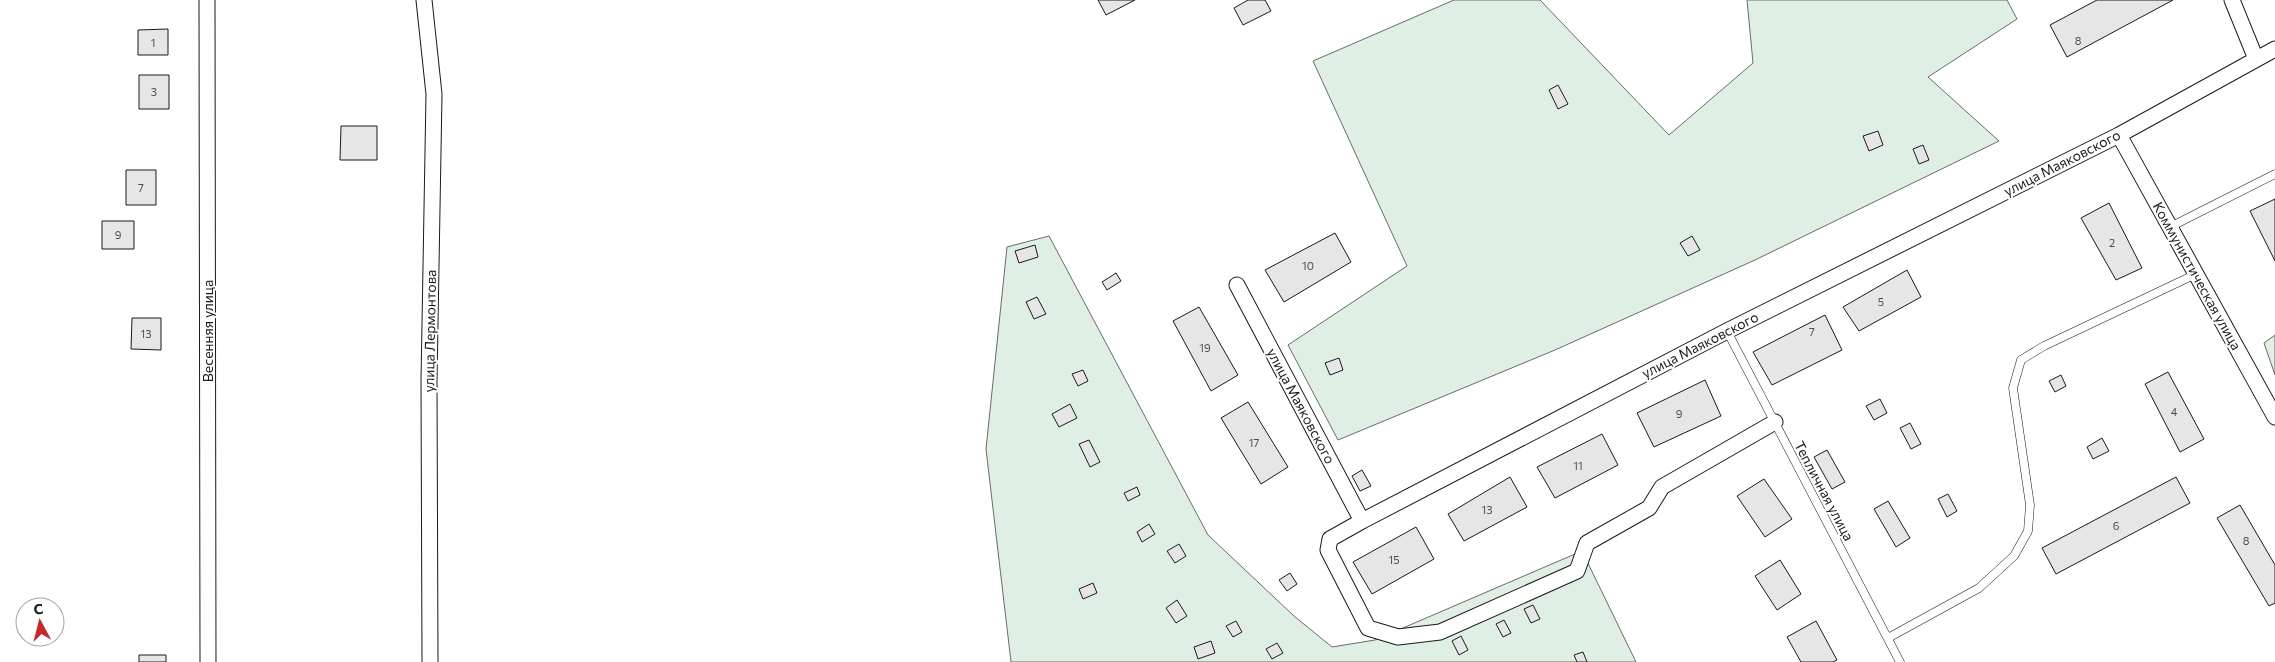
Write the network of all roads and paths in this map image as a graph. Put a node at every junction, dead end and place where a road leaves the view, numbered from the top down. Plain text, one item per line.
1 (207, 0) edge
2 (424, 0) edge
3 (2232, 0) edge
4 (2275, 49) edge
5 (2256, 59) junction
6 (2119, 135) junction
7 (2275, 174) edge
8 (2170, 227) junction
9 (2196, 274) junction
10 (1237, 285) dead end
11 (1726, 331) junction
12 (2275, 417) edge
13 (1775, 422) junction
14 (1362, 520) junction
15 (1888, 638) junction
16 (208, 662) edge
17 (430, 662) edge
18 (1900, 662) edge

1 - 16 street, Весенняя улица
2 - 17 street, улица Лермонтова
3 - 5 street
4 - 5 street, улица Маяковского
5 - 6 street, улица Маяковского
6 - 8 street, Коммунистическая улица
6 - 11 street, улица Маяковского
7 - 8 lane
8 - 9 street, Коммунистическая улица
9 - 12 street, Коммунистическая улица
9 - 15 lane
10 - 14 street, улица Маяковского
11 - 13 lane, Тепличная улица
11 - 14 street, улица Маяковского
13 - 14 street
13 - 15 lane, Тепличная улица
15 - 18 lane, Тепличная улица

